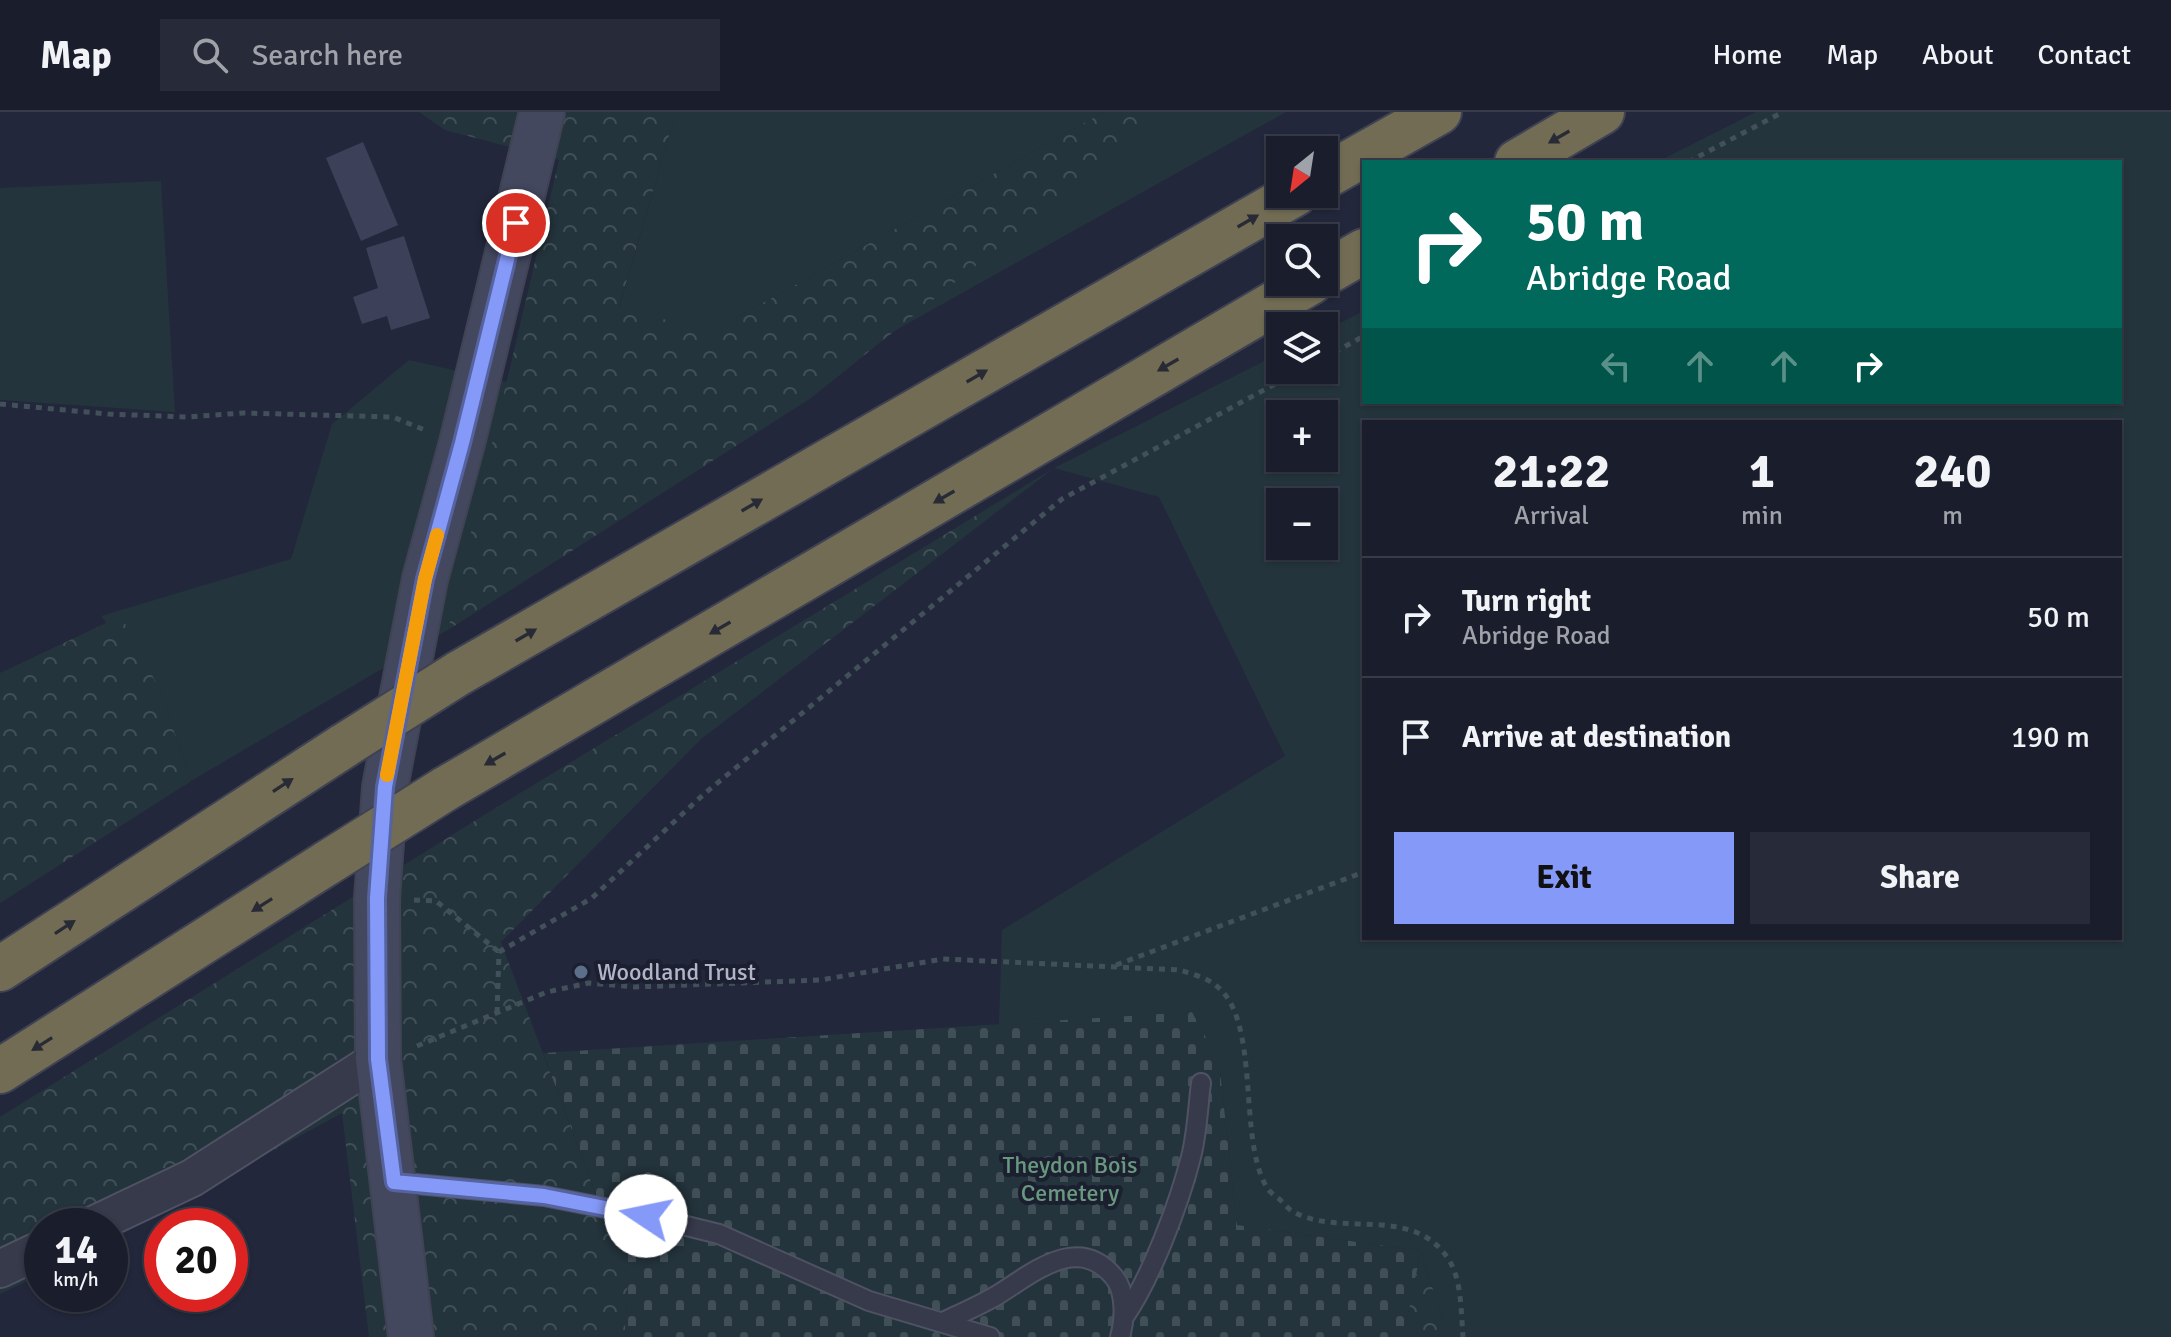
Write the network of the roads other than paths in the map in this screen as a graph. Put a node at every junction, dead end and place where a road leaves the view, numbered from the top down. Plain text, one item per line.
1 (542, 112) edge
2 (1439, 112) edge
3 (1602, 112) edge
4 (1520, 160) edge
5 (1338, 169) edge
6 (1271, 208) edge
7 (1362, 252) edge
8 (1338, 266) edge
9 (1287, 296) edge
10 (0, 969) edge
11 (378, 1059) junction
12 (0, 1071) edge
13 (1201, 1083) dead end
14 (394, 1182) junction
15 (128, 1208) edge
16 (24, 1258) edge
17 (0, 1269) edge
18 (1124, 1317) junction
19 (943, 1322) junction
20 (411, 1337) edge
21 (990, 1337) edge
22 (1120, 1337) edge

1 - 11 main road
2 - 5 highway
3 -> 4 highway
10 -> 6 highway, bridge
7 - 8 highway
9 -> 12 highway, bridge
11 - 14 main road
11 - 15 street
13 - 18 lane
14 - 19 lane
14 - 20 main road
16 - 17 street
18 - 19 lane
18 - 22 lane
19 - 21 lane

